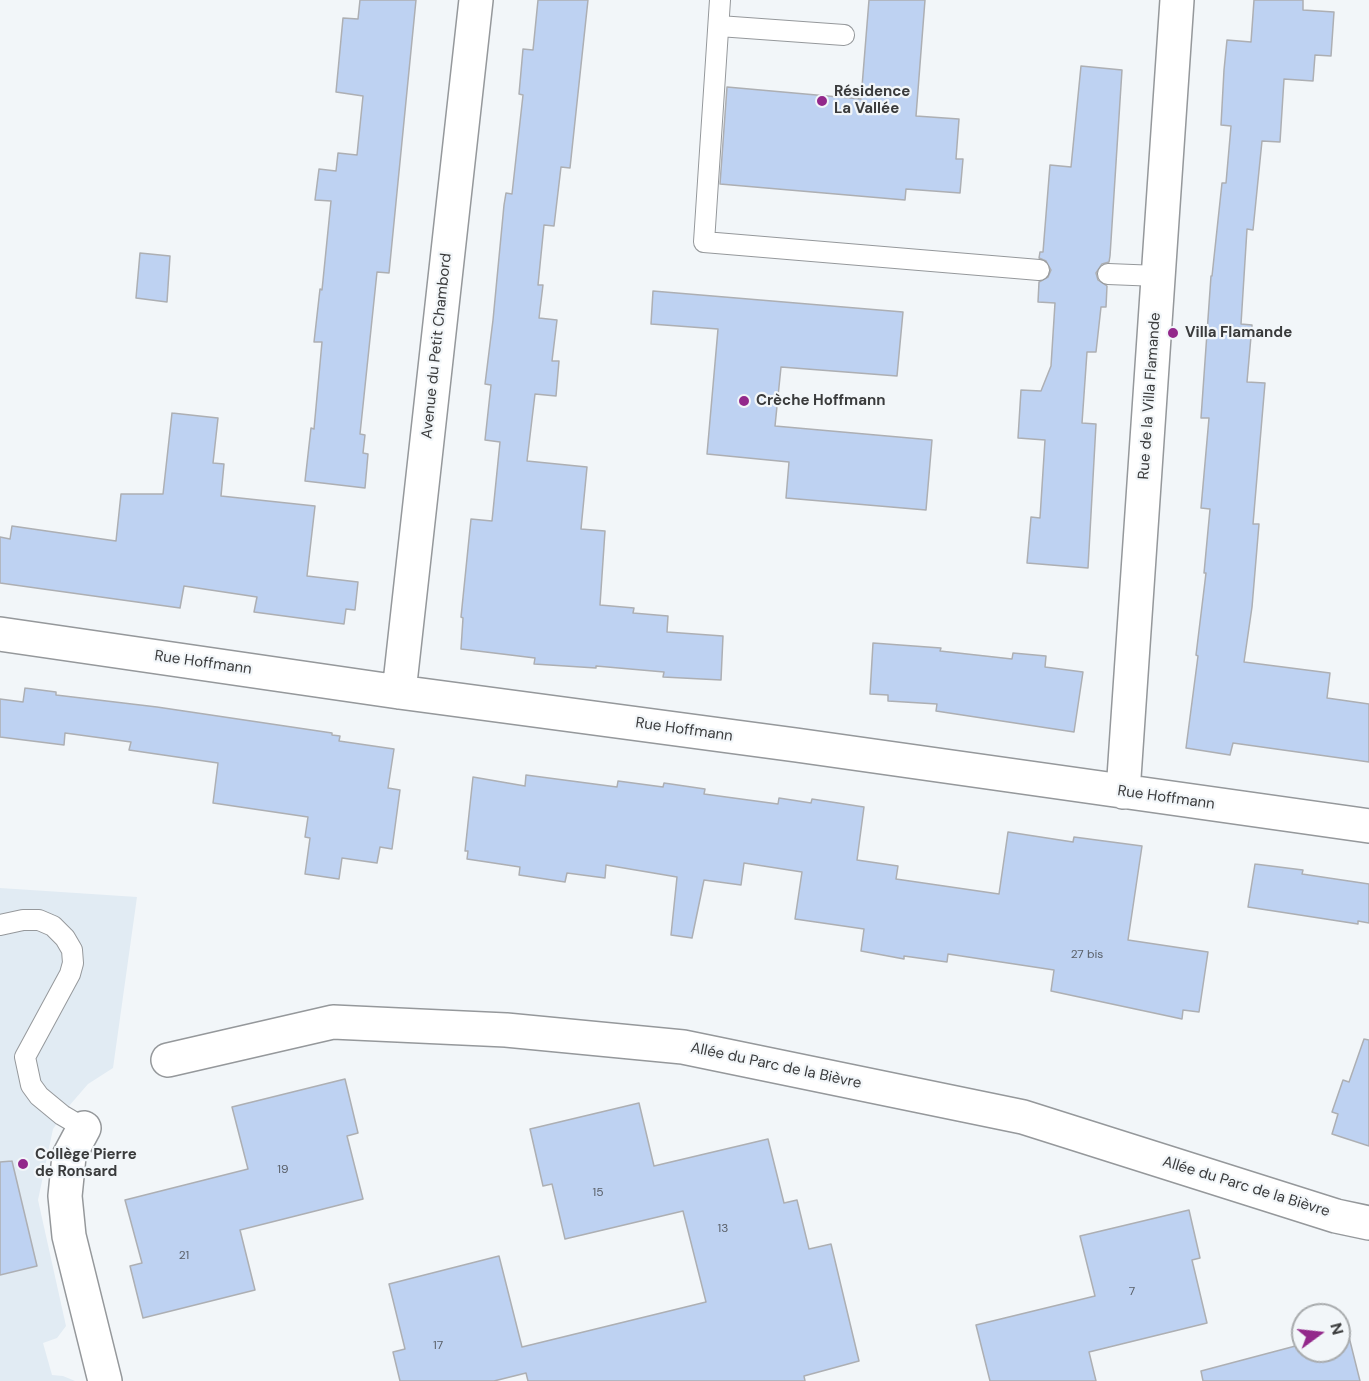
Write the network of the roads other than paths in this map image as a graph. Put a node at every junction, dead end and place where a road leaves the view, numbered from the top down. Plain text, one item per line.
1 (476, 0) edge
2 (720, 0) edge
3 (1178, 0) edge
4 (719, 26) junction
5 (844, 35) dead end
6 (1039, 270) dead end
7 (1108, 274) dead end
8 (1158, 276) junction
9 (0, 634) edge
10 (399, 692) junction
11 (1123, 792) junction
12 (1369, 826) edge
13 (0, 925) edge
14 (168, 1060) dead end
15 (84, 1128) joint
16 (1369, 1223) edge
17 (105, 1381) edge

1 - 10 street, Avenue du Petit Chambord
2 - 4 lane
3 - 8 street, Rue de la Villa Flamande
4 - 5 lane
4 - 6 lane
7 - 8 lane
8 - 11 street, Rue de la Villa Flamande
9 - 10 street, Rue Hoffmann
10 - 11 street, Rue Hoffmann
11 - 12 street, Rue Hoffmann
13 - 15 lane
14 - 16 street, Allée du Parc de la Bièvre
15 - 17 street

